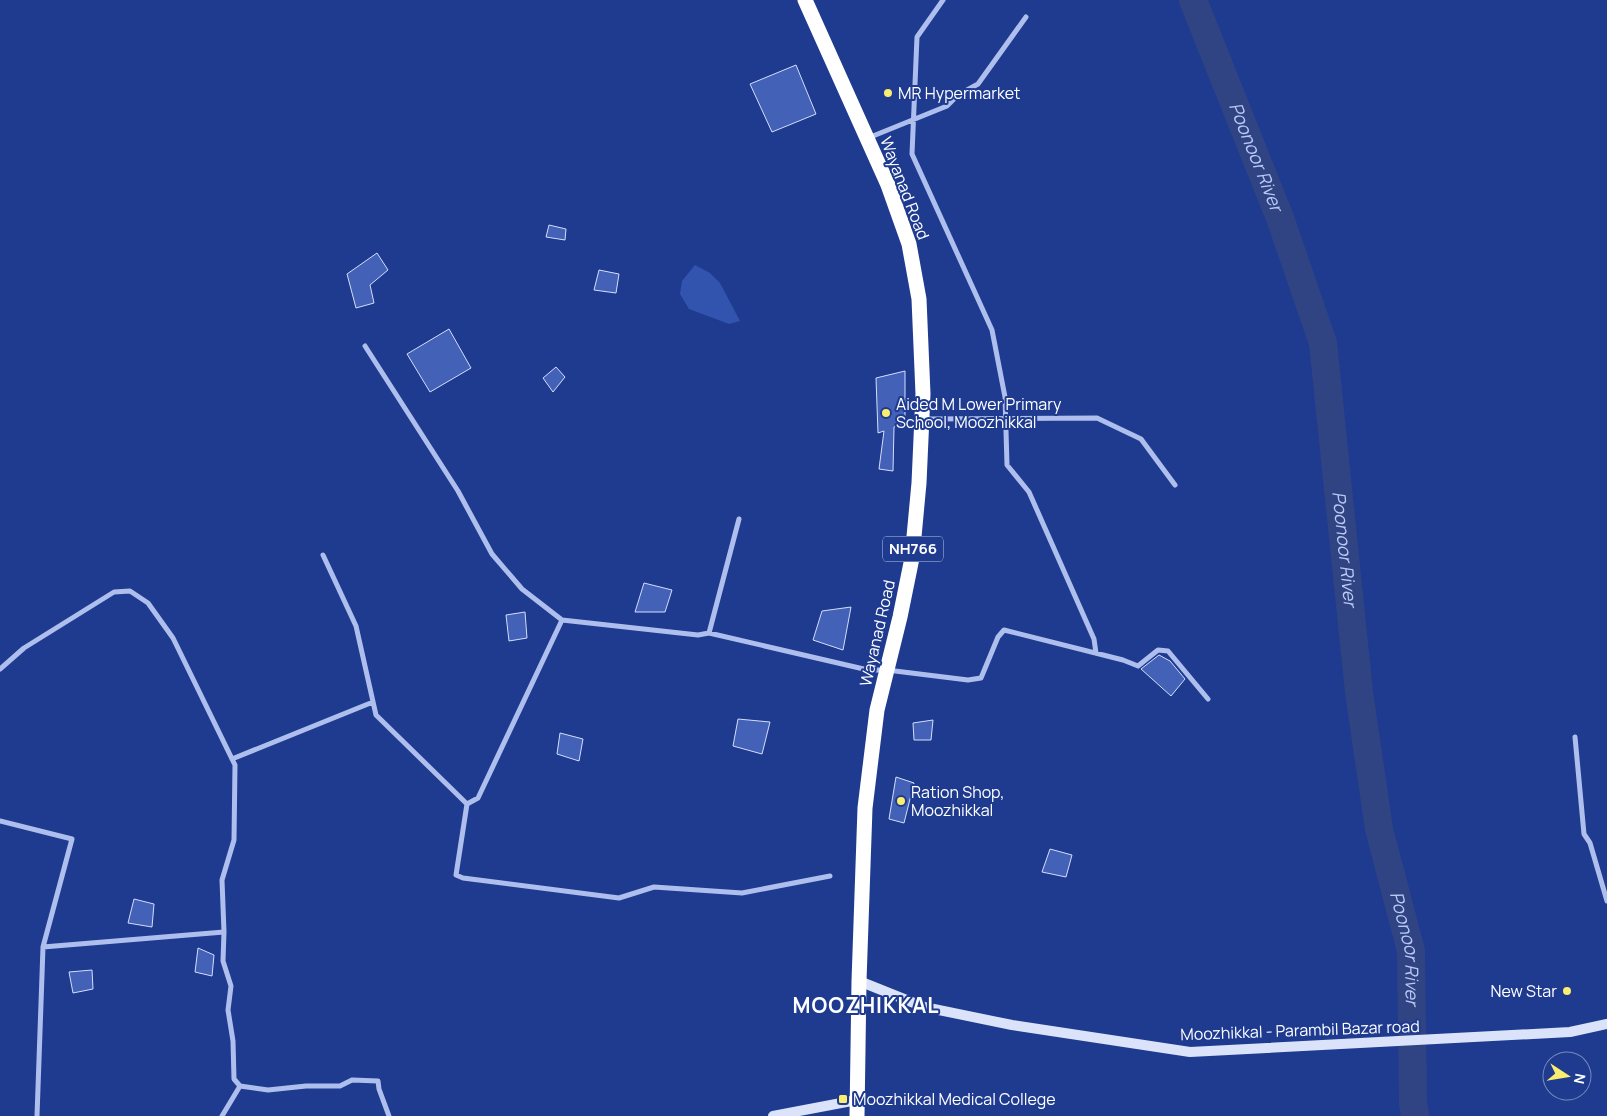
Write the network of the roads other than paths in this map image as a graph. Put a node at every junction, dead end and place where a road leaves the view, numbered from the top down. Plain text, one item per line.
1 (806, 0) edge
2 (943, 0) edge
3 (1026, 17) dead end
4 (913, 121) junction
5 (867, 138) junction
6 (365, 346) dead end
7 (922, 419) junction
8 (1006, 419) junction
9 (1175, 485) dead end
10 (739, 519) dead end
11 (323, 555) dead end
12 (562, 620) junction
13 (709, 633) junction
14 (1096, 654) junction
15 (0, 669) edge
16 (887, 670) junction
17 (1208, 699) dead end
18 (373, 702) junction
19 (1575, 737) dead end
20 (232, 759) junction
21 (467, 804) junction
22 (0, 821) edge
23 (830, 876) dead end
24 (1607, 901) edge
25 (224, 932) junction
26 (43, 947) junction
27 (859, 981) junction
28 (1607, 1024) edge
29 (240, 1086) junction
30 (858, 1100) junction
31 (38, 1116) edge
32 (222, 1116) edge
33 (389, 1116) edge
34 (773, 1116) edge
35 (857, 1116) edge

1 - 5 highway, Wayanad Road / NH766
2 - 4 street
3 - 4 street
4 - 5 street
4 - 8 street
5 - 7 highway, Wayanad Road / NH766
6 - 12 street
7 - 8 street
7 - 16 highway, Wayanad Road / NH766
8 - 9 street
8 - 14 street
10 - 13 street
11 - 18 street
12 - 13 street
12 - 21 street
13 - 16 street
14 - 16 street
14 - 17 street
15 - 20 street
16 - 27 highway, Wayanad Road / NH766
18 - 20 street
18 - 21 street
19 - 24 street
20 - 25 street
21 - 23 street
22 - 26 street
25 - 26 street
25 - 29 street
26 - 31 street
27 - 28 main road, Moozhikkal - Parambil Bazar road
27 - 30 highway, Wayanad Road / NH766
29 - 32 street
29 - 33 street
30 - 34 main road
30 - 35 highway, Wayanad Road / NH766

